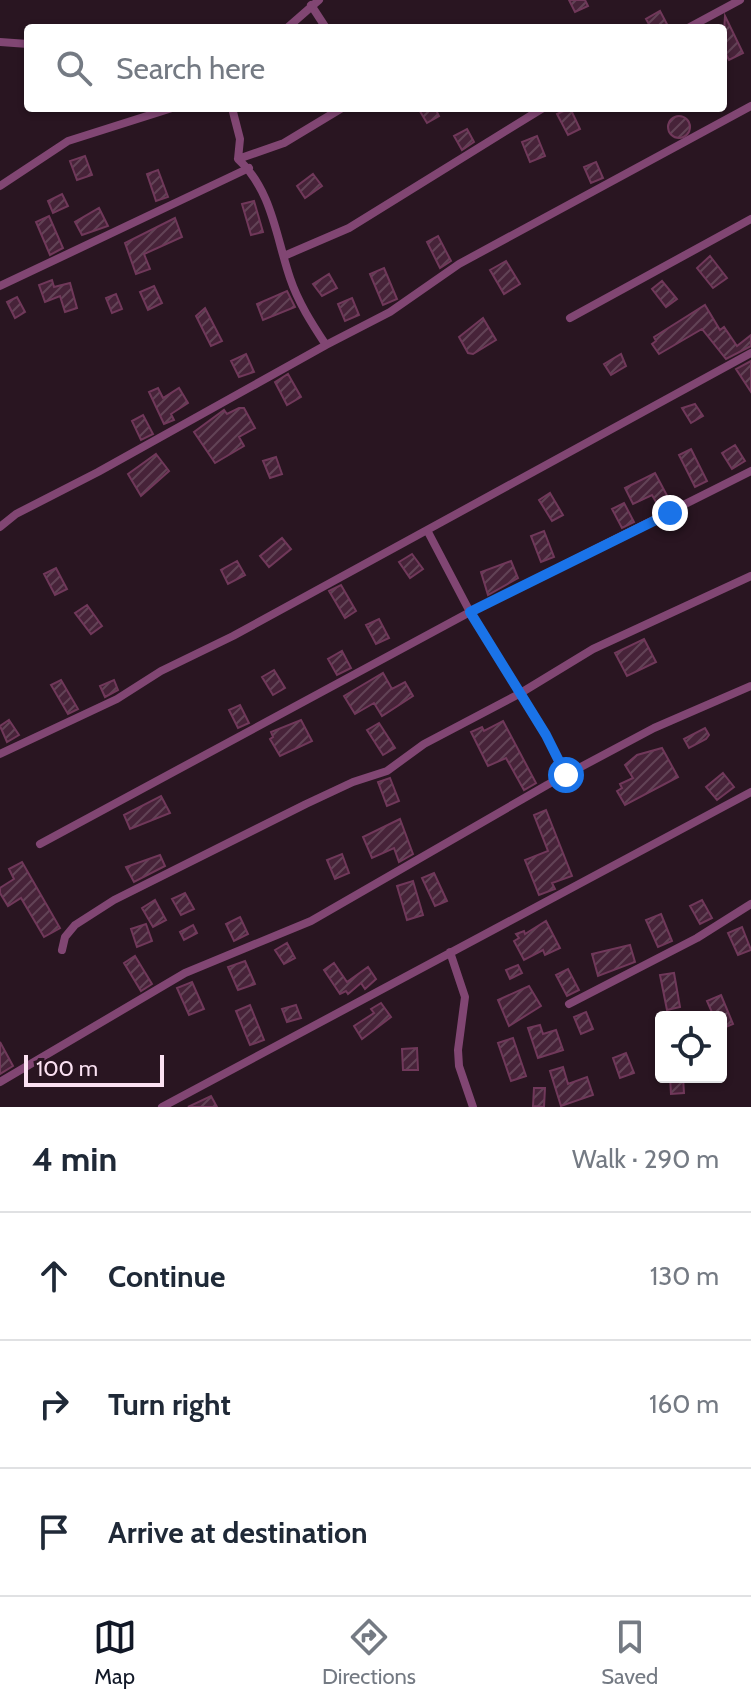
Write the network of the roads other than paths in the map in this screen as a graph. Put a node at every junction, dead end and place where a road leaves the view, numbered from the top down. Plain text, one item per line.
1 (740, 0) edge
2 (315, 3) edge
3 (291, 24) edge
4 (324, 24) edge
5 (695, 24) edge
6 (0, 42) edge
7 (24, 44) edge
8 (751, 106) edge
9 (159, 112) edge
10 (233, 112) edge
11 (335, 112) edge
12 (537, 112) edge
13 (238, 159) junction
14 (249, 168) junction
15 (0, 186) edge
16 (751, 219) edge
17 (284, 256) junction
18 (0, 286) edge
19 (570, 318) dead end
20 (326, 345) junction
21 (751, 353) edge
22 (751, 471) edge
23 (0, 527) edge
24 (427, 530) junction
25 (751, 576) edge
26 (470, 612) junction
27 (751, 686) edge
28 (519, 694) junction
29 (0, 754) edge
30 (566, 775) junction
31 (751, 792) edge
32 (40, 844) dead end
33 (751, 904) edge
34 (62, 950) dead end
35 (450, 952) junction
36 (569, 1004) dead end
37 (0, 1082) edge
38 (162, 1107) edge
39 (473, 1107) edge

1 - 5 street
2 - 3 street
2 - 4 street
6 - 7 street
8 - 20 street
9 - 15 street
10 - 13 street
11 - 13 street
12 - 17 street
13 - 14 street
14 - 17 street
14 - 18 street
16 - 19 street
17 - 20 street
20 - 23 street
21 - 24 street
22 - 26 street
24 - 26 street
24 - 29 street
25 - 28 street
26 - 28 street
26 - 32 street
27 - 30 street
28 - 30 street
28 - 34 street
30 - 37 street
31 - 35 street
33 - 36 street
35 - 38 street
35 - 39 street

